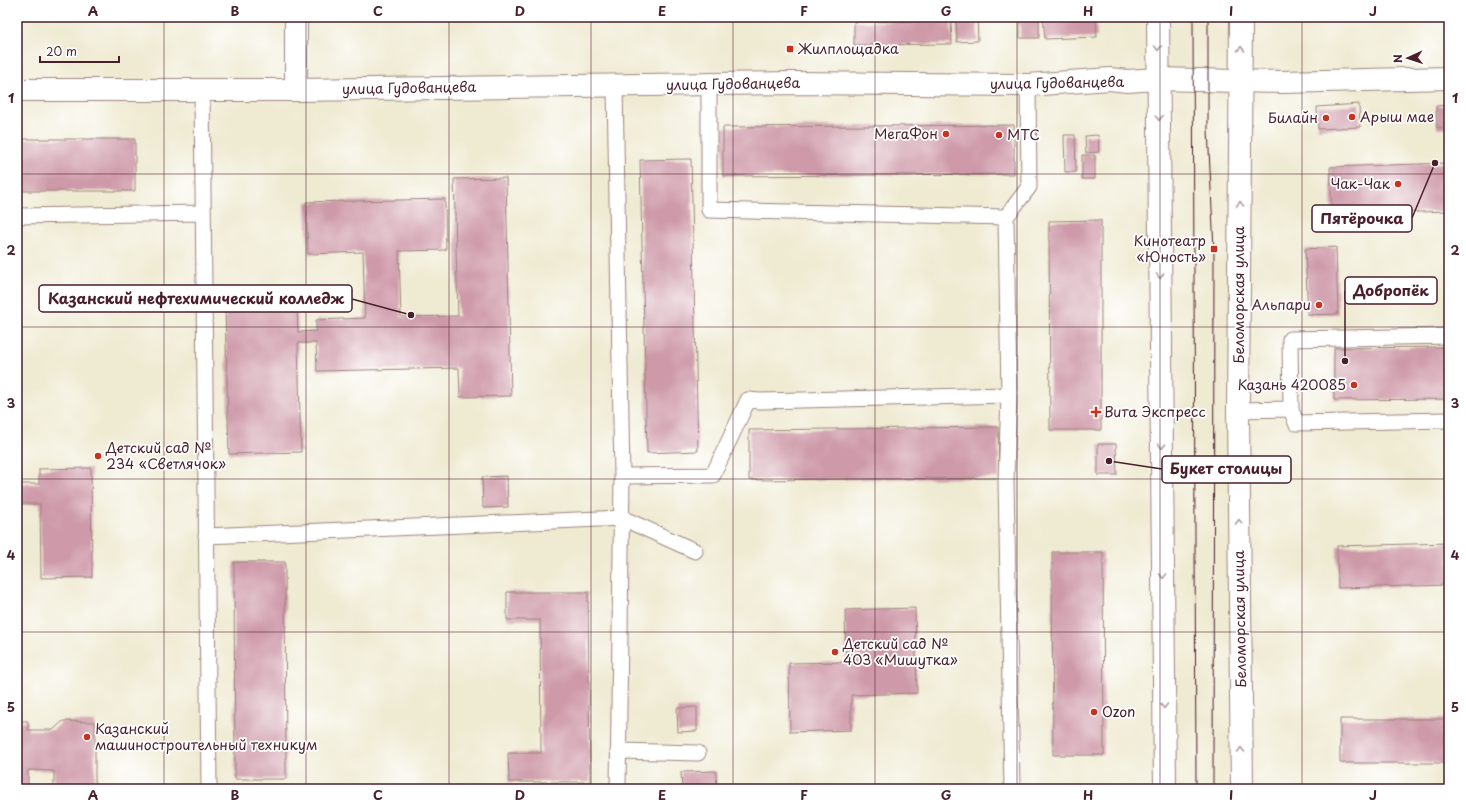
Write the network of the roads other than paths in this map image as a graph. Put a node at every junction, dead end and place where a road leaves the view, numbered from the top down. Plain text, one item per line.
1 (296, 17) edge
2 (1158, 17) edge
3 (1241, 17) edge
4 (1449, 78) edge
5 (1158, 79) junction
6 (1241, 81) junction
7 (709, 84) junction
8 (1028, 84) junction
9 (615, 86) junction
10 (202, 89) junction
11 (17, 90) edge
12 (296, 90) junction
13 (203, 213) junction
14 (17, 216) edge
15 (1006, 217) junction
16 (1449, 336) edge
17 (1009, 395) junction
18 (1291, 409) junction
19 (1238, 410) junction
20 (1449, 420) edge
21 (622, 476) junction
22 (622, 518) junction
23 (206, 536) junction
24 (695, 551) dead end
25 (618, 751) junction
26 (698, 753) dead end
27 (209, 789) edge
28 (618, 789) edge
29 (1012, 789) edge
30 (1165, 789) edge
31 (1242, 789) edge

1 - 12 main road
2 -> 5 main road
6 -> 3 main road, Беломорская улица
4 - 6 main road, улица Гудованцева
5 - 6 main road, улица Гудованцева
5 - 8 main road, улица Гудованцева
5 -> 30 main road
19 -> 6 main road, Беломорская улица
7 - 8 main road, улица Гудованцева
7 - 9 main road, улица Гудованцева
7 - 15 lane
8 - 15 lane
9 - 12 main road, улица Гудованцева
9 - 21 lane
10 - 11 main road, улица Гудованцева
10 - 12 main road, улица Гудованцева
10 - 13 lane
13 - 14 lane
13 - 23 lane
15 - 17 lane
16 - 18 lane
17 - 21 lane
17 - 29 lane
18 - 19 lane
18 - 20 lane
31 -> 19 main road, Беломорская улица
21 - 22 lane
22 - 23 lane
22 - 24 lane
22 - 25 lane
23 - 27 lane
25 - 26 lane
25 - 28 lane

